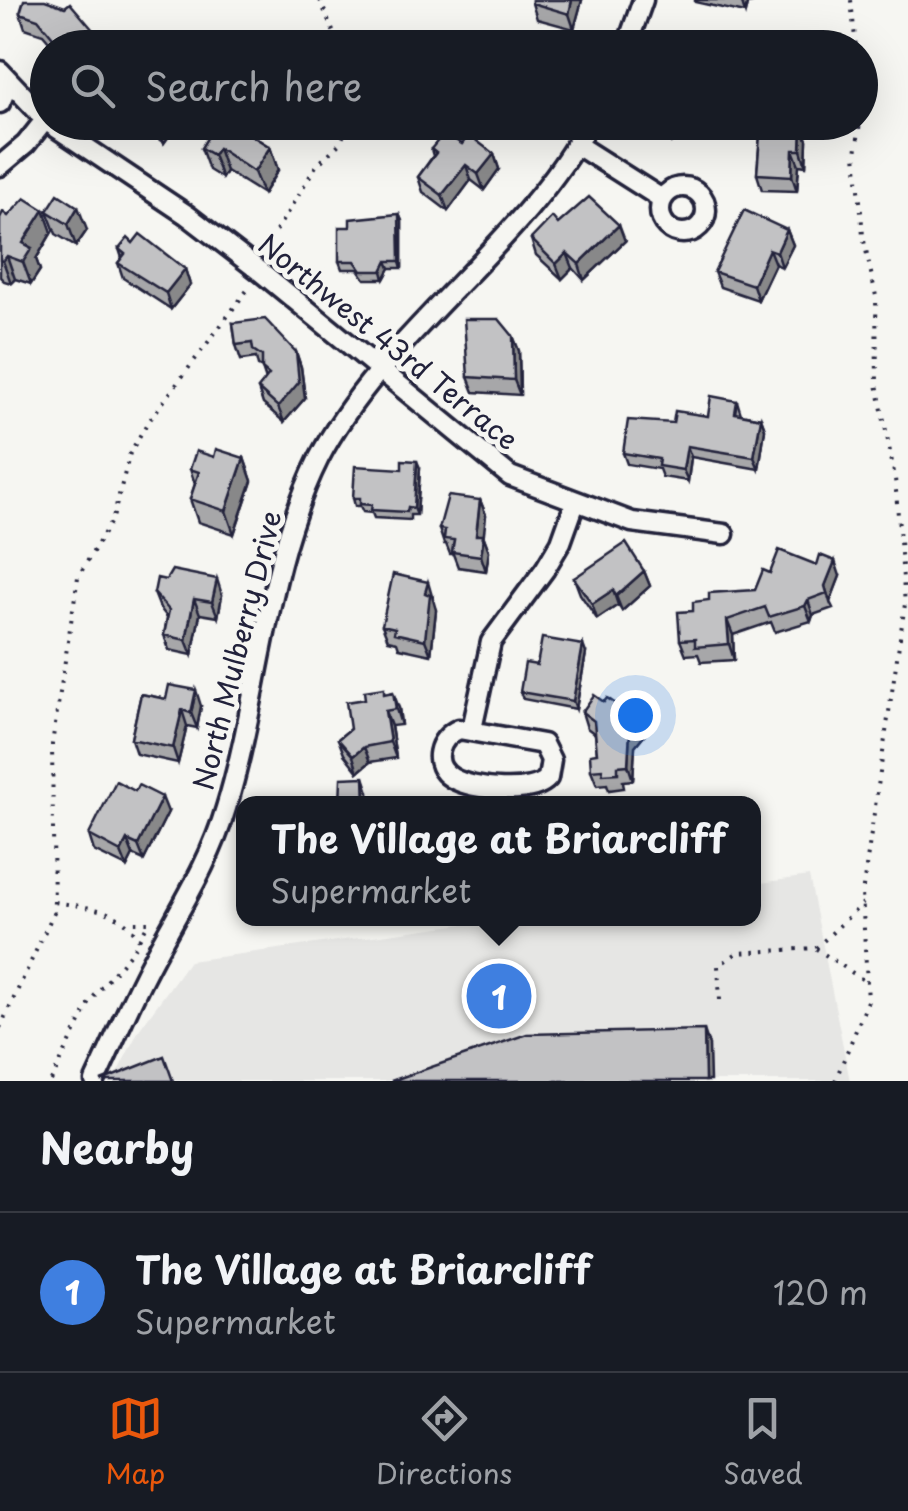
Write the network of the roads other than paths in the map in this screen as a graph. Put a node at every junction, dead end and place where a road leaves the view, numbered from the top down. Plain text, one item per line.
1 (643, 0) edge
2 (632, 30) edge
3 (4, 76) edge
4 (0, 104) edge
5 (30, 104) edge
6 (30, 140) edge
7 (74, 140) edge
8 (580, 140) edge
9 (578, 144) junction
10 (0, 166) edge
11 (662, 199) dead end
12 (384, 370) junction
13 (574, 503) junction
14 (724, 534) dead end
15 (472, 729) junction
16 (95, 1081) edge

1 - 2 street
3 - 4 street
3 - 5 street, Northwest 43rd Terrace
6 - 10 street
7 - 12 street, Northwest 43rd Terrace
8 - 9 street, North Mulberry Drive
9 - 11 street
9 - 12 street, North Mulberry Drive
12 - 13 street, Northwest 43rd Terrace
12 - 16 street, North Mulberry Drive
13 - 14 street, Northwest 43rd Terrace
13 - 15 street
15 - 15 street

